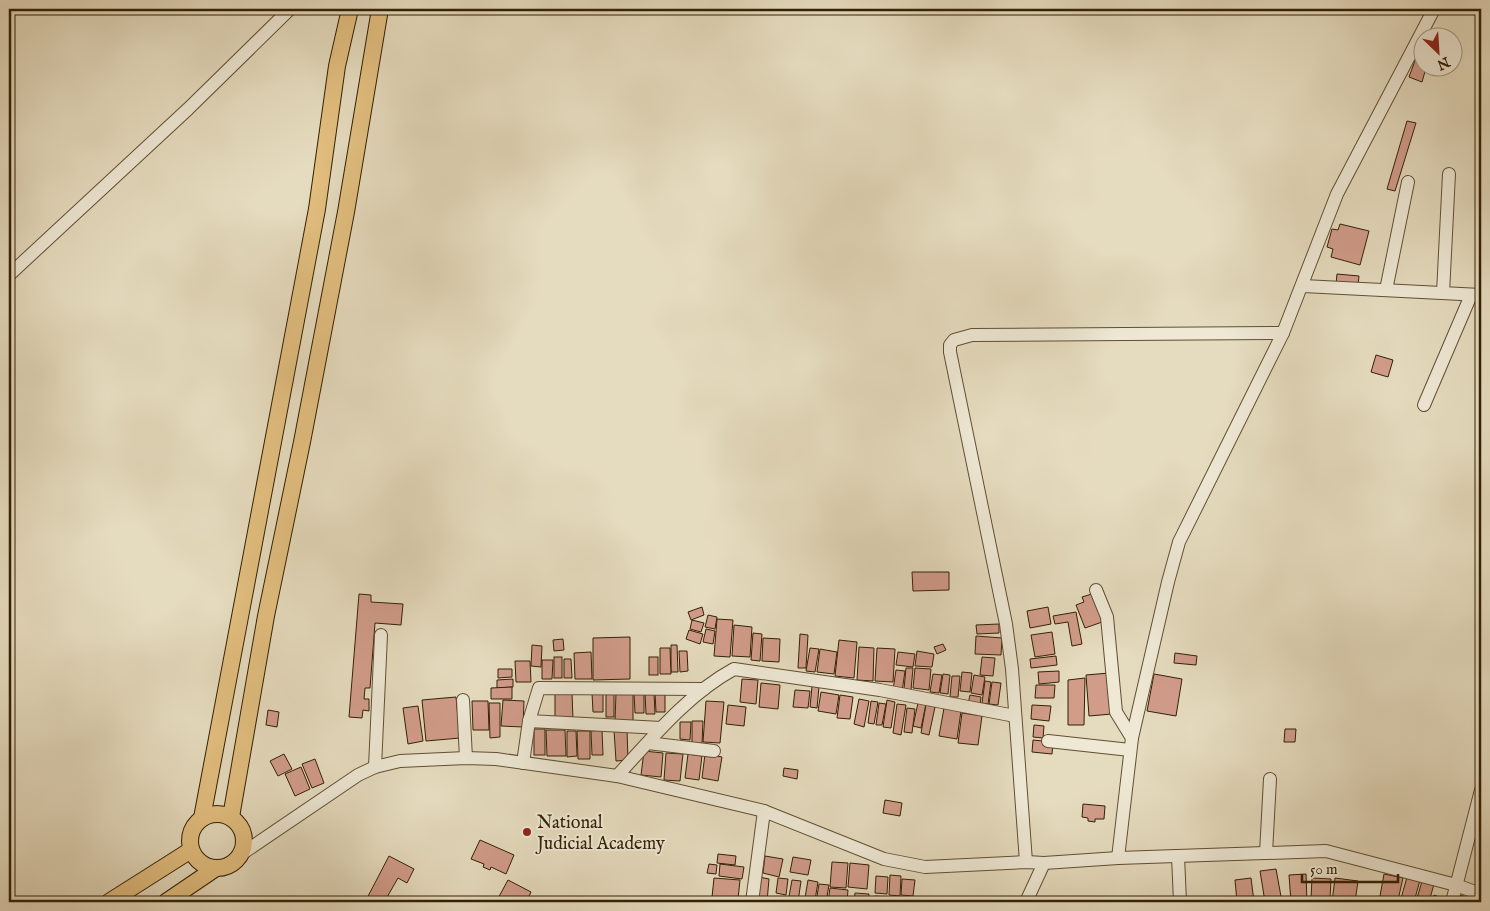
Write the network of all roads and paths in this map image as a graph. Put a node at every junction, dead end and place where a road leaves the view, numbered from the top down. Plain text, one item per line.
1 (290, 9) edge
2 (350, 9) edge
3 (380, 9) edge
4 (1434, 9) edge
5 (1450, 174) dead end
6 (1408, 182) dead end
7 (9, 275) edge
8 (1303, 286) junction
9 (1386, 290) junction
10 (1444, 293) junction
11 (1476, 295) edge
12 (1283, 333) junction
13 (1424, 404) dead end
14 (1096, 590) dead end
15 (381, 635) dead end
16 (704, 689) junction
17 (463, 700) dead end
18 (1015, 716) junction
19 (529, 721) junction
20 (660, 728) junction
21 (1048, 740) dead end
22 (648, 743) junction
23 (1131, 744) junction
24 (714, 751) dead end
25 (466, 758) junction
26 (523, 763) junction
27 (374, 767) junction
28 (617, 776) junction
29 (1270, 779) dead end
30 (1481, 790) edge
31 (764, 811) junction
32 (231, 817) junction
33 (202, 818) junction
34 (191, 850) junction
35 (1266, 853) junction
36 (240, 855) junction
37 (1178, 856) junction
38 (1118, 858) junction
39 (1026, 862) junction
40 (1044, 864) junction
41 (216, 868) junction
42 (1456, 885) junction
43 (1481, 894) edge
44 (109, 902) edge
45 (166, 902) edge
46 (752, 902) edge
47 (1026, 902) edge
48 (1180, 902) edge
49 (1452, 902) edge

1 - 7 street
2 - 33 main road
3 - 32 main road
4 - 8 street
5 - 10 street
6 - 9 street
8 - 9 street
8 - 12 street
9 - 10 street
10 - 11 street
11 - 13 street
12 - 18 street
12 - 23 street
14 - 23 street
15 - 27 street
16 - 18 street
16 - 19 street
16 - 20 street
17 - 25 street
18 - 39 street
19 - 20 street
19 - 26 street
20 - 22 street
21 - 23 street
22 - 24 street
22 - 28 street
23 - 38 street
25 - 26 street
25 - 27 street
26 - 28 street
27 - 36 street
28 - 31 street
29 - 35 street
30 - 42 street
31 - 39 street
31 - 46 street
32 - 33 main road
32 - 36 main road
33 - 34 main road
34 - 41 main road
34 - 44 main road
35 - 37 street
35 - 42 street
36 - 41 main road
37 - 38 street
37 - 48 street
38 - 40 street
39 - 40 street
40 - 47 street
41 - 45 main road
42 - 43 street
42 - 49 street

